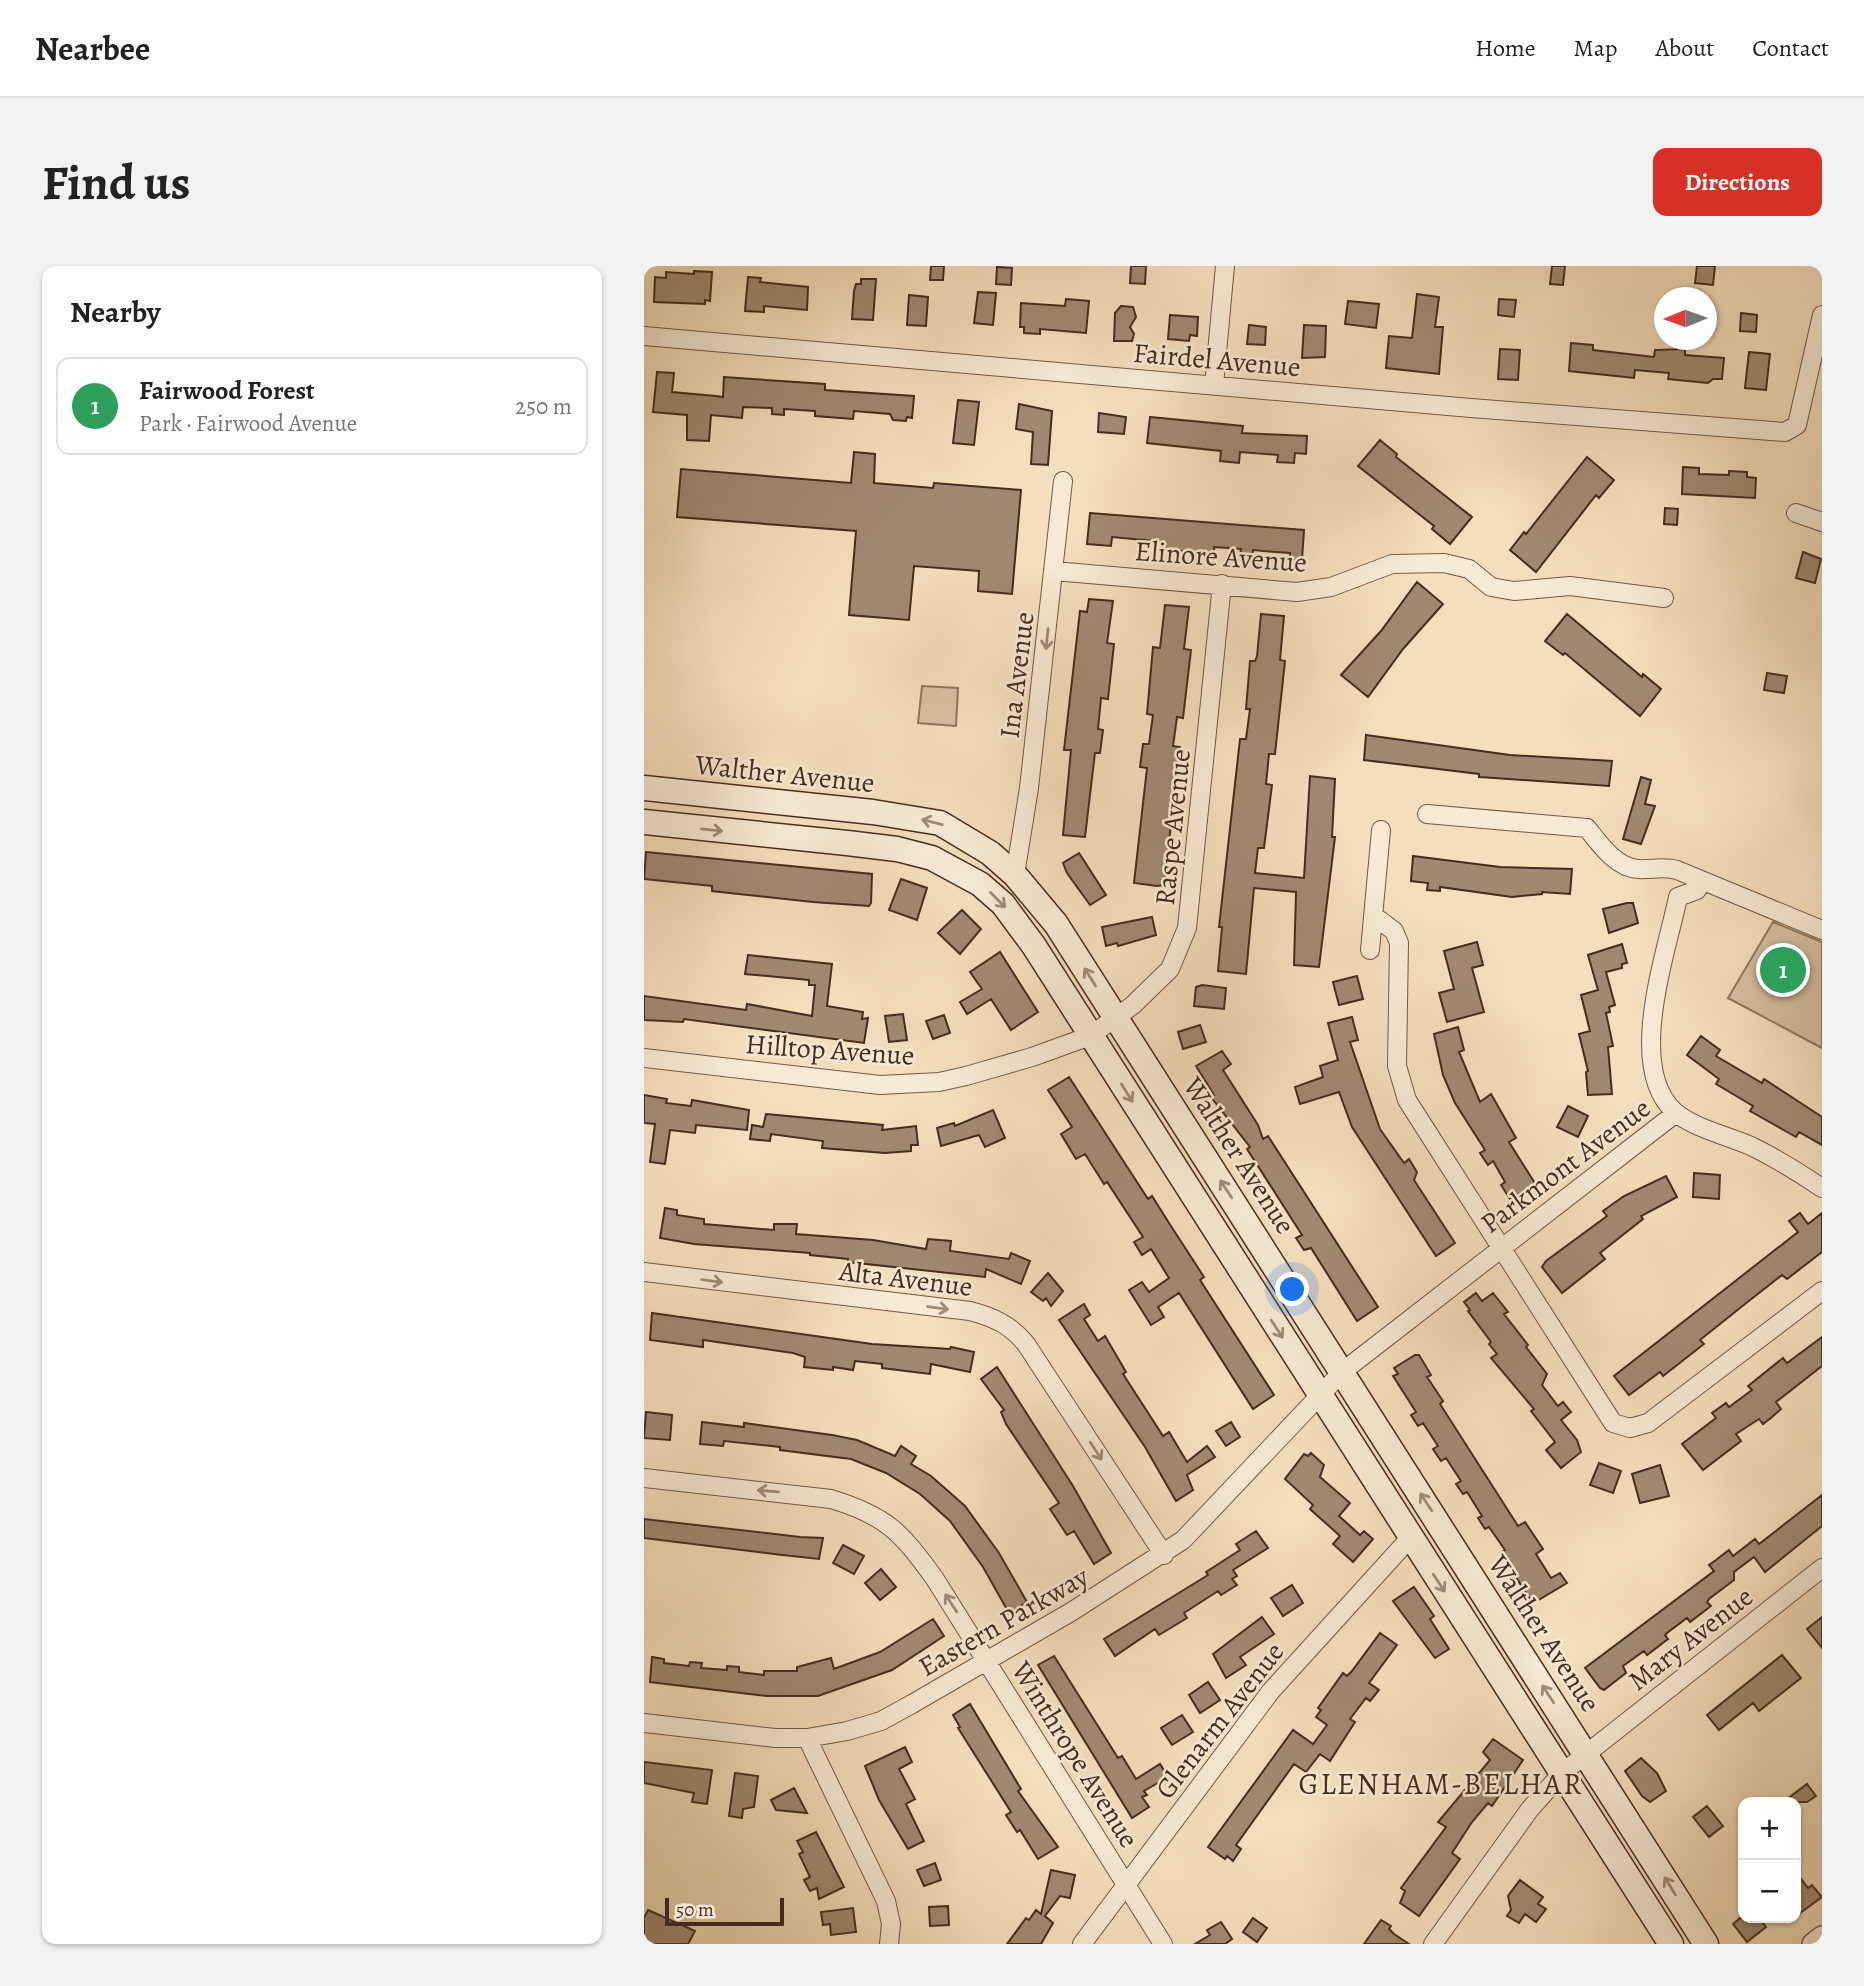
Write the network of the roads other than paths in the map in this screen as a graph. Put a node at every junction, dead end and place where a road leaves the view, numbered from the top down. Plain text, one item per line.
1 (1225, 266) edge
2 (1822, 315) edge
3 (644, 336) edge
4 (1214, 384) junction
5 (1063, 481) dead end
6 (1796, 513) dead end
7 (1822, 522) edge
8 (1054, 571) junction
9 (1222, 583) junction
10 (1664, 598) dead end
11 (644, 788) edge
12 (1427, 814) dead end
13 (644, 822) edge
14 (1381, 830) dead end
15 (1015, 875) junction
16 (1702, 881) junction
17 (1374, 916) junction
18 (1822, 930) edge
19 (1370, 950) dead end
20 (1116, 1018) junction
21 (1090, 1036) junction
22 (644, 1058) edge
23 (1676, 1113) junction
24 (1822, 1188) edge
25 (1500, 1248) junction
26 (644, 1272) edge
27 (1822, 1291) edge
28 (1342, 1372) junction
29 (1319, 1394) junction
30 (644, 1478) edge
31 (1410, 1538) junction
32 (1164, 1555) junction
33 (1822, 1568) edge
34 (988, 1661) junction
35 (644, 1723) edge
36 (807, 1738) junction
37 (1586, 1753) junction
38 (1562, 1773) junction
39 (1125, 1884) junction
40 (1822, 1937) edge
41 (890, 1944) edge
42 (1082, 1944) edge
43 (1163, 1944) edge
44 (1433, 1944) edge
45 (1671, 1944) edge
46 (1706, 1944) edge
47 (1813, 1944) edge

1 - 4 street
2 - 4 street, Fairdel Avenue
3 - 4 street, Fairdel Avenue
5 - 8 street, Ina Avenue
6 - 7 street
8 - 9 street, Elinore Avenue
8 -> 15 street, Ina Avenue
9 - 10 street, Elinore Avenue
9 - 20 street, Raspe Avenue
15 -> 11 main road, Walther Avenue
12 - 16 street
13 -> 21 main road
14 - 17 street
20 -> 15 main road, Walther Avenue
16 - 18 street
16 - 23 street, Parkmont Avenue
17 - 19 street
17 - 25 street
20 - 21 street, Raspe Avenue
28 -> 20 main road, Walther Avenue
21 - 22 street, Hilltop Avenue
21 -> 29 main road
23 - 24 street
23 - 25 street, Parkmont Avenue
25 - 27 street
25 - 28 street, Parkmont Avenue
26 -> 32 street, Alta Avenue
28 - 29 street, Parkmont Avenue
37 -> 28 main road, Walther Avenue
29 - 31 main road
29 - 32 street, Eastern Parkway
34 -> 30 street, Winthrope Avenue
31 -> 38 main road
31 - 39 street, Glenarm Avenue
32 - 34 street, Eastern Parkway
33 - 37 street, Mary Avenue
34 - 36 street, Eastern Parkway
34 - 39 street, Winthrope Avenue
35 - 36 street, Eastern Parkway
36 - 41 street
37 - 38 street, Mary Avenue
46 -> 37 main road, Walther Avenue
38 - 44 street, Mary Avenue
38 - 45 main road
39 - 42 street, Glenarm Avenue
39 - 43 street, Winthrope Avenue
40 - 47 street

